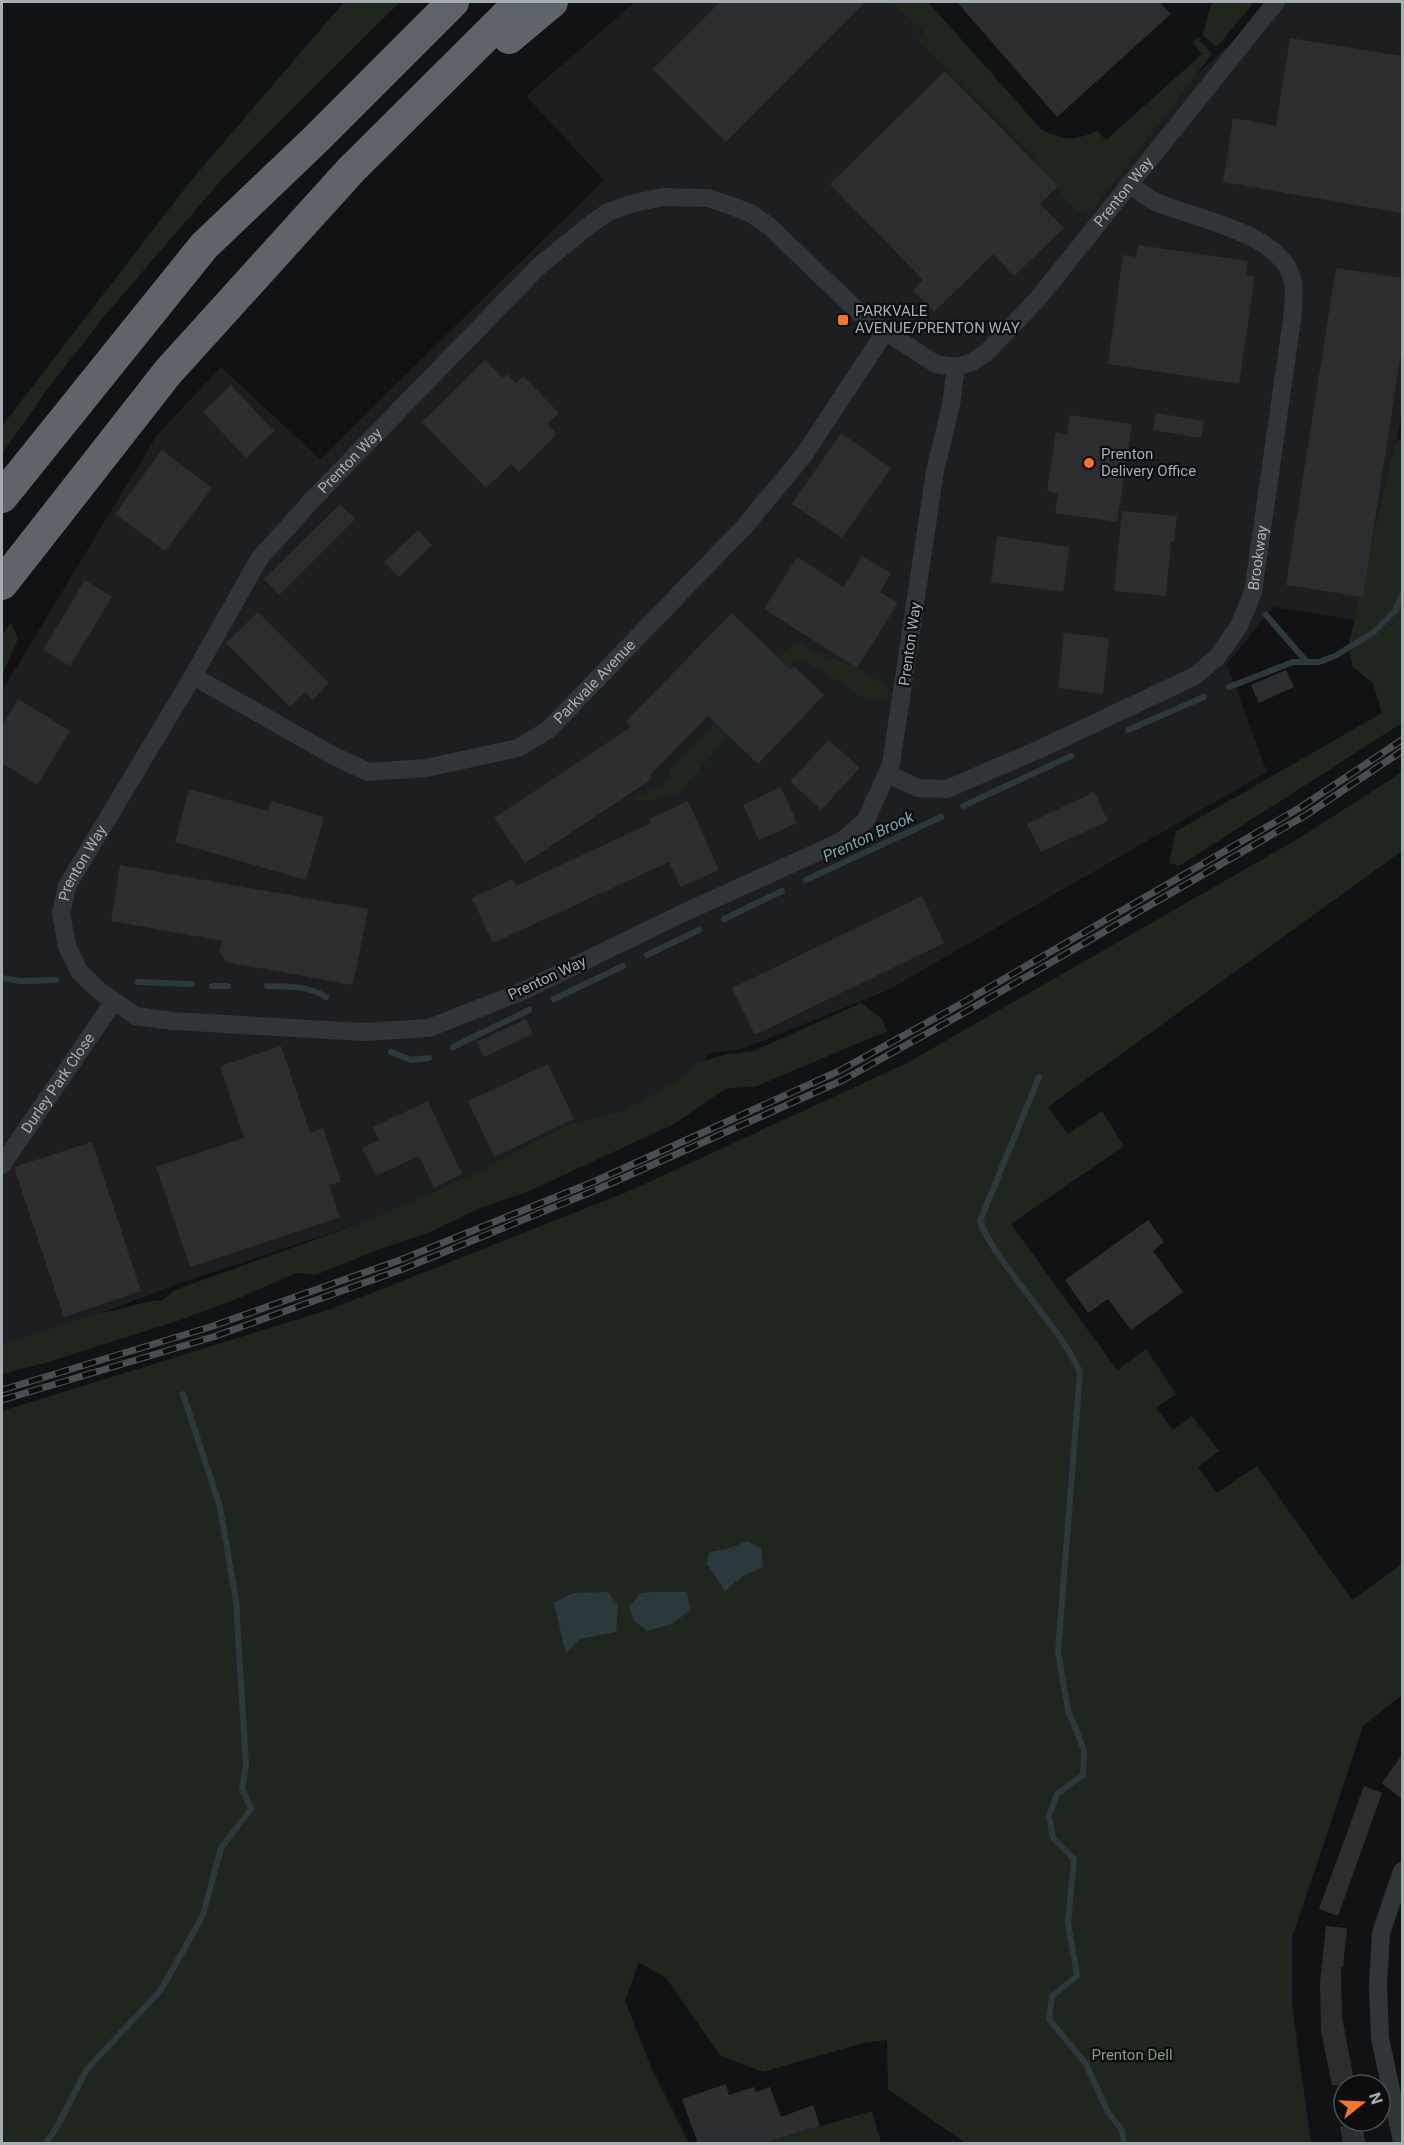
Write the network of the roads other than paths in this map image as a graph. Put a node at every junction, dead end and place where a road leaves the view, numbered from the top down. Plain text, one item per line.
1 (453, 2) edge
2 (520, 2) edge
3 (552, 2) edge
4 (1276, 2) edge
5 (351, 170) junction
6 (1129, 184) junction
7 (885, 332) junction
8 (956, 367) junction
9 (2, 497) edge
10 (2, 584) edge
11 (193, 676) junction
12 (887, 774) junction
13 (114, 1001) junction
14 (2, 1165) edge
15 (1402, 1871) edge
16 (1402, 2142) edge

1 - 9 highway
2 - 5 highway
3 - 5 highway
4 - 6 street, Prenton Way
5 - 10 highway
6 - 8 street, Prenton Way
6 - 12 street, Brookway
7 - 8 street, Prenton Way
7 - 11 street, Parkvale Avenue
7 - 11 street, Prenton Way
8 - 12 street, Prenton Way
11 - 13 street, Prenton Way
12 - 13 street, Prenton Way
13 - 14 street, Durley Park Close
15 - 16 street

